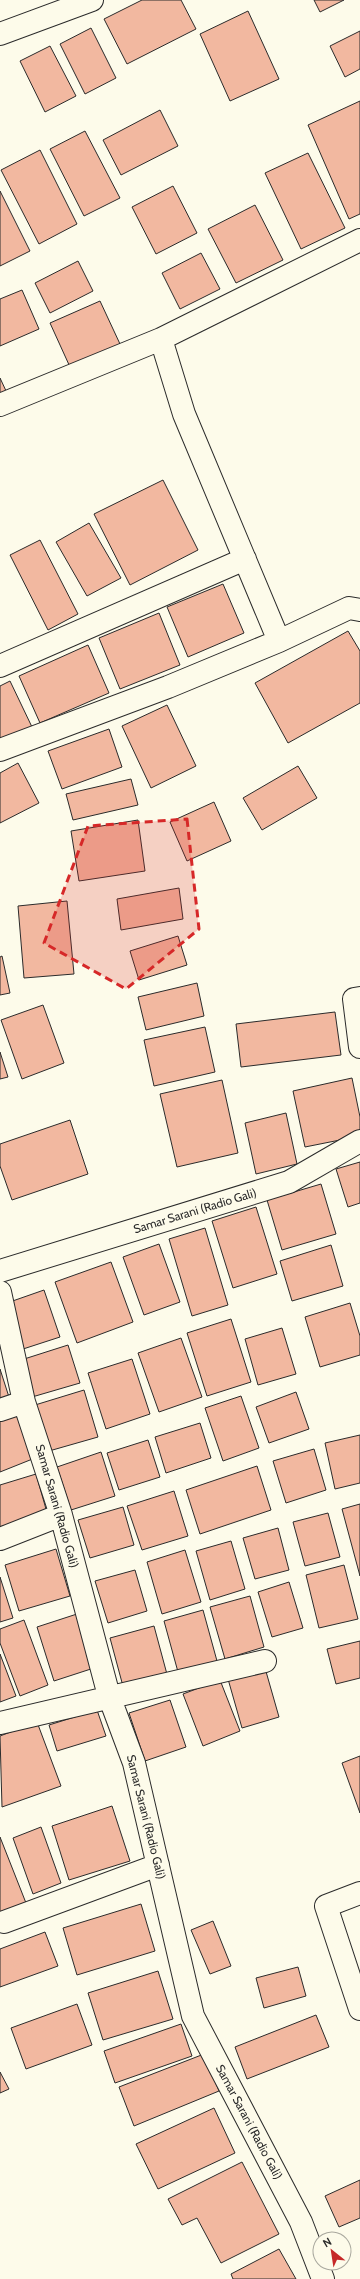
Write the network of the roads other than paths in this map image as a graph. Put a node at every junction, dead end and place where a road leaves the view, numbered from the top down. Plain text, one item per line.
1 (92, 0) edge
2 (0, 34) edge
3 (360, 240) edge
4 (161, 339) junction
5 (0, 405) edge
6 (245, 558) junction
7 (360, 610) edge
8 (279, 641) junction
9 (0, 666) edge
10 (0, 750) edge
11 (360, 998) edge
12 (360, 1047) edge
13 (360, 1141) edge
14 (0, 1271) edge
15 (0, 1292) edge
16 (24, 1402) junction
17 (0, 1410) edge
18 (61, 1515) junction
19 (0, 1539) edge
20 (265, 1662) dead end
21 (109, 1696) junction
22 (0, 1723) edge
23 (158, 1864) junction
24 (360, 1893) edge
25 (4, 1922) dead end
26 (360, 2009) edge
27 (323, 2279) edge

1 - 2 street
3 - 4 street
4 - 5 street
4 - 6 street
6 - 8 street
6 - 9 street
7 - 8 street
8 - 10 street
11 - 12 street
13 - 14 street, Samar Sarani (Radio Gali)
15 - 16 street, Samar Sarani (Radio Gali)
16 - 17 street
16 - 18 street, Samar Sarani (Radio Gali)
18 - 19 street
18 - 21 street, Samar Sarani (Radio Gali)
20 - 21 street
21 - 22 street
21 - 23 street, Samar Sarani (Radio Gali)
23 - 25 street
23 - 27 street, Samar Sarani (Radio Gali)
24 - 26 street

